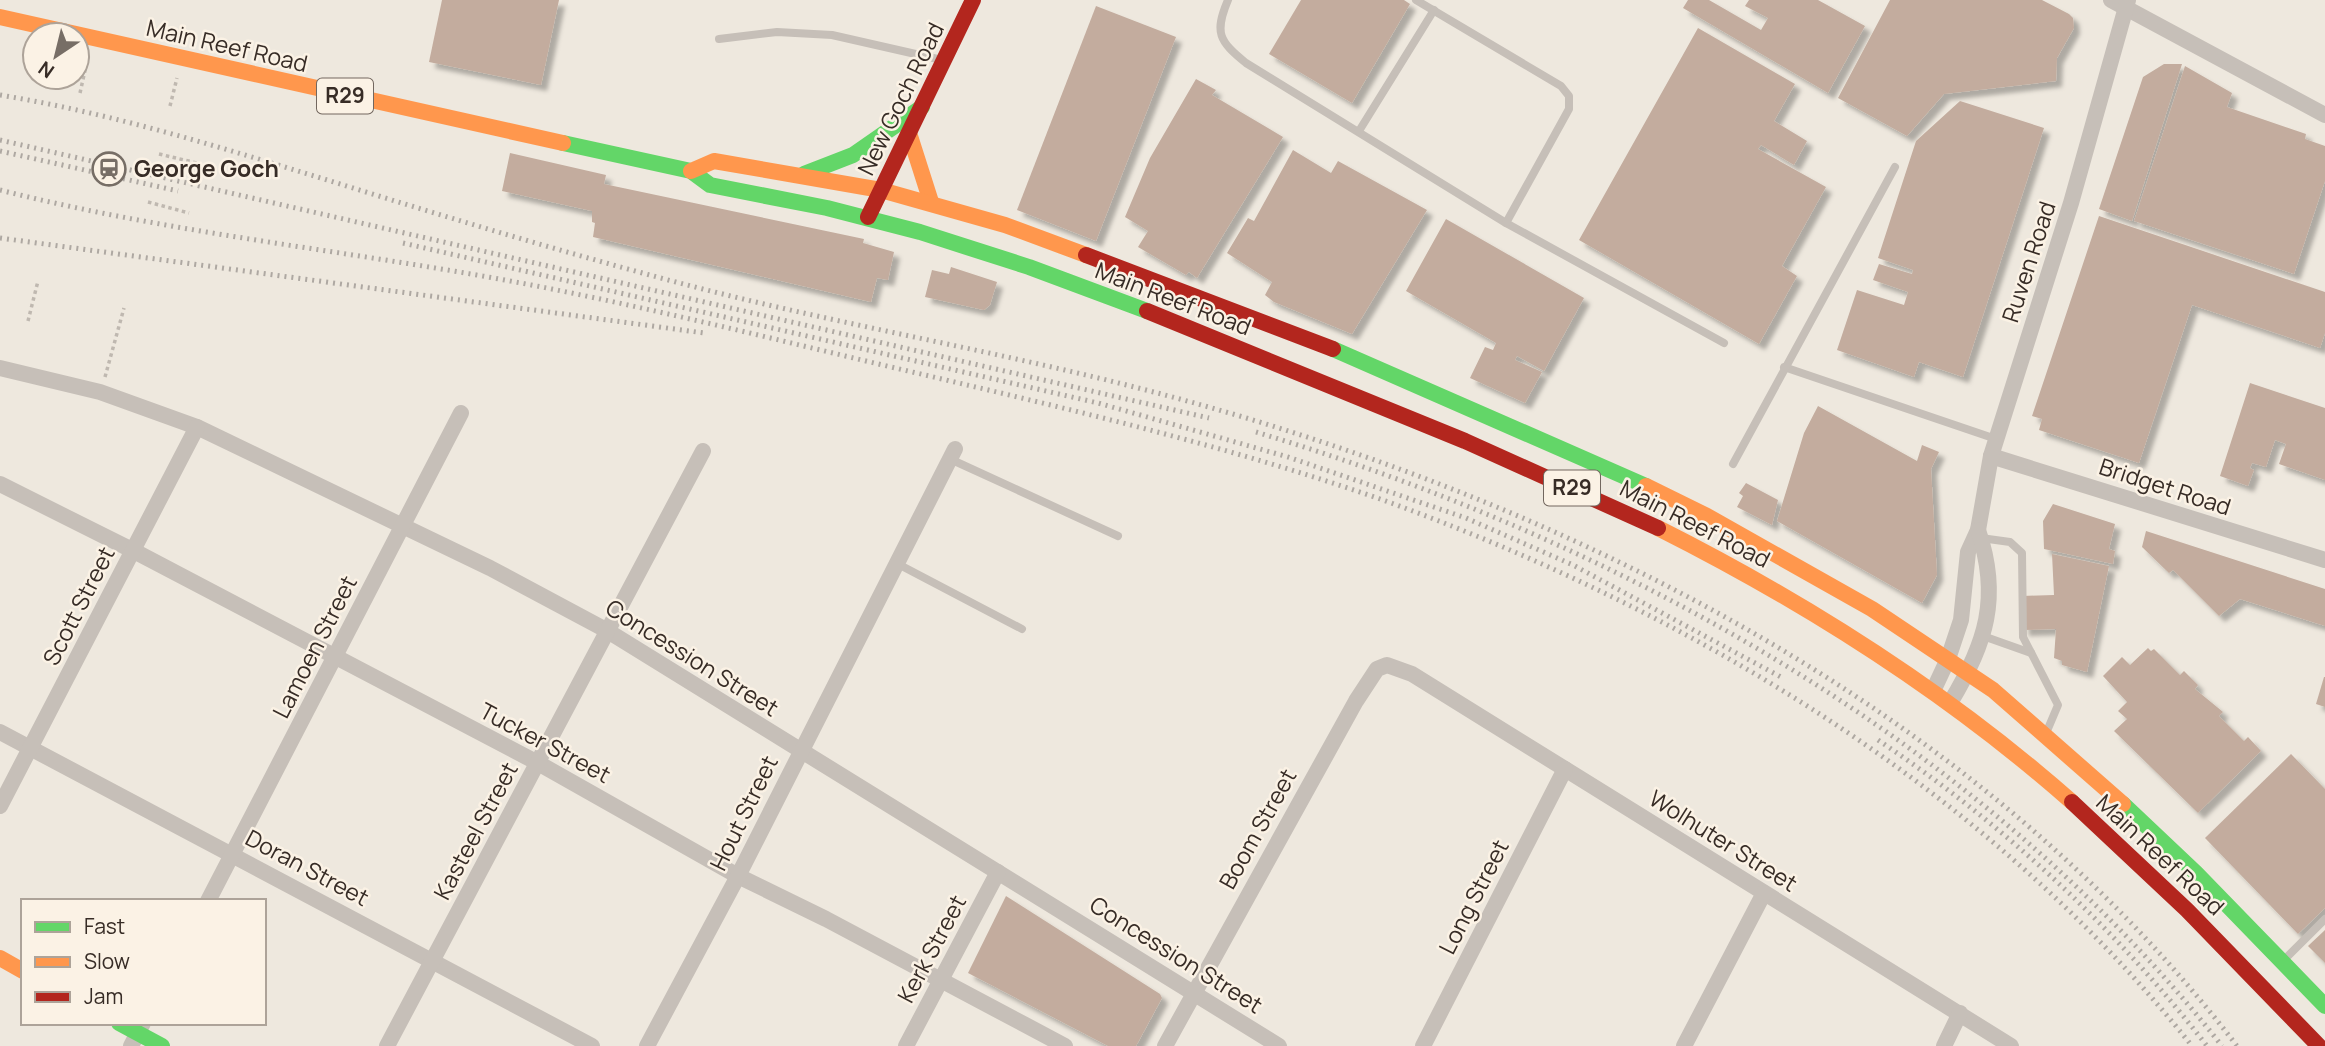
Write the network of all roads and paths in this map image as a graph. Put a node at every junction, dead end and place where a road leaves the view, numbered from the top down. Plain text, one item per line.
1 (973, 0) edge
2 (1228, 0) edge
3 (1416, 0) edge
4 (2122, 2) edge
5 (1434, 10) junction
6 (0, 17) edge
7 (719, 39) dead end
8 (945, 61) junction
9 (173, 91) dead end
10 (170, 106) dead end
11 (922, 107) junction
12 (2325, 115) edge
13 (1359, 131) junction
14 (909, 133) junction
15 (159, 154) dead end
16 (201, 164) dead end
17 (1895, 167) dead end
18 (691, 171) junction
19 (793, 176) junction
20 (881, 190) junction
21 (148, 202) dead end
22 (931, 202) junction
23 (190, 213) dead end
24 (868, 217) junction
25 (1506, 223) junction
26 (38, 281) dead end
27 (124, 308) dead end
28 (29, 321) dead end
29 (1724, 343) dead end
30 (1784, 367) junction
31 (0, 368) edge
32 (100, 392) junction
33 (461, 413) dead end
34 (197, 427) junction
35 (1996, 439) junction
36 (703, 451) dead end
37 (952, 454) joint
38 (1991, 456) junction
39 (1733, 464) dead end
40 (0, 484) edge
41 (403, 525) junction
42 (1977, 535) junction
43 (1118, 536) dead end
44 (134, 551) junction
45 (2325, 560) edge
46 (896, 563) junction
47 (1023, 629) dead end
48 (606, 631) junction
49 (1983, 636) junction
50 (2031, 653) junction
51 (335, 658) junction
52 (1948, 659) junction
53 (1968, 671) junction
54 (1412, 674) joint
55 (1933, 691) junction
56 (1950, 703) junction
57 (0, 732) edge
58 (2045, 735) junction
59 (31, 748) junction
60 (800, 751) junction
61 (538, 763) junction
62 (1565, 769) junction
63 (0, 806) edge
64 (233, 853) junction
65 (998, 872) junction
66 (738, 876) junction
67 (1764, 894) junction
68 (209, 899) edge
69 (2325, 919) edge
70 (0, 958) edge
71 (432, 961) junction
72 (2283, 961) junction
73 (21, 970) edge
74 (942, 979) junction
75 (1192, 993) junction
76 (2325, 1006) edge
77 (1960, 1013) junction
78 (137, 1034) edge
79 (162, 1046) edge
80 (387, 1046) edge
81 (592, 1046) edge
82 (647, 1046) edge
83 (906, 1046) edge
84 (1065, 1046) edge
85 (1165, 1046) edge
86 (1279, 1046) edge
87 (1423, 1046) edge
88 (1684, 1046) edge
89 (1944, 1046) edge
90 (2011, 1046) edge
91 (2319, 1046) edge

1 - 8 main road, New Goch Road
2 - 13 lane
3 - 5 lane
4 - 12 street
4 - 35 street, Ruven Road
5 - 13 lane
5 - 25 lane
6 - 18 main road, Main Reef Road / R29
7 - 8 lane
8 - 11 main road, New Goch Road
9 - 10 path
11 - 14 main road, New Goch Road
11 - 19 main road
13 - 25 lane
14 - 20 main road, New Goch Road
14 - 22 main road
15 - 16 path
17 - 30 lane
18 - 19 main road, Main Reef Road / R29
18 - 24 main road, Main Reef Road / R29
19 - 20 main road, Main Reef Road / R29
20 - 22 main road, Main Reef Road / R29
20 - 24 main road, New Goch Road
21 - 23 path
22 - 52 main road, Main Reef Road / R29
24 - 55 main road, Main Reef Road / R29
25 - 29 lane
26 - 28 path
27 - 32 path
30 - 35 lane
30 - 39 lane
31 - 32 street, Concession Street
32 - 34 street, Concession Street
33 - 41 street, Lamoen Street
34 - 41 street, Concession Street
34 - 44 street, Scott Street
35 - 38 street, Ruven Road
36 - 48 street, Kasteel Street
37 - 43 lane
37 - 46 street, Hout Street
38 - 42 street, Ruven Road
38 - 45 street, Bridget Road
40 - 44 street, Tucker Street
41 - 48 street, Concession Street
41 - 51 street, Lamoen Street
42 - 49 street, Ruven Road
42 - 50 lane
42 - 52 street, Ruven Road
44 - 51 street, Tucker Street
44 - 59 street, Scott Street
46 - 47 lane
46 - 60 street, Hout Street
48 - 60 street, Concession Street
48 - 61 street, Kasteel Street
49 - 50 lane
49 - 53 street, Ruven Road
50 - 58 lane
51 - 61 street, Tucker Street
51 - 64 street, Lamoen Street
52 - 53 main road, Main Reef Road / R29
52 - 55 street, Ruven Road
53 - 56 street, Ruven Road
53 - 58 main road, Main Reef Road / R29
54 - 62 street, Wolhuter Street
54 - 75 street, Boom Street
55 - 56 main road, Main Reef Road / R29
56 - 91 main road, Main Reef Road / R29
57 - 59 street, Doran Street
58 - 72 main road, Main Reef Road / R29
59 - 63 street, Scott Street
59 - 64 street, Doran Street
60 - 65 street, Concession Street
60 - 66 street, Hout Street
61 - 66 street, Tucker Street
61 - 71 street, Kasteel Street
62 - 67 street, Wolhuter Street
62 - 87 street, Long Street
64 - 68 street, Lamoen Street
64 - 71 street, Doran Street
65 - 74 street, Kerk Street
65 - 75 street, Concession Street
66 - 74 street, Tucker Street
66 - 82 street, Hout Street
67 - 77 street, Wolhuter Street
67 - 88 street
69 - 72 lane
70 - 73 main road
71 - 80 street, Kasteel Street
71 - 81 street, Doran Street
72 - 76 main road, Main Reef Road / R29
74 - 83 street, Kerk Street
74 - 84 street, Tucker Street
75 - 85 street, Boom Street
75 - 86 street, Concession Street
77 - 89 street
77 - 90 street, Wolhuter Street
78 - 79 main road

